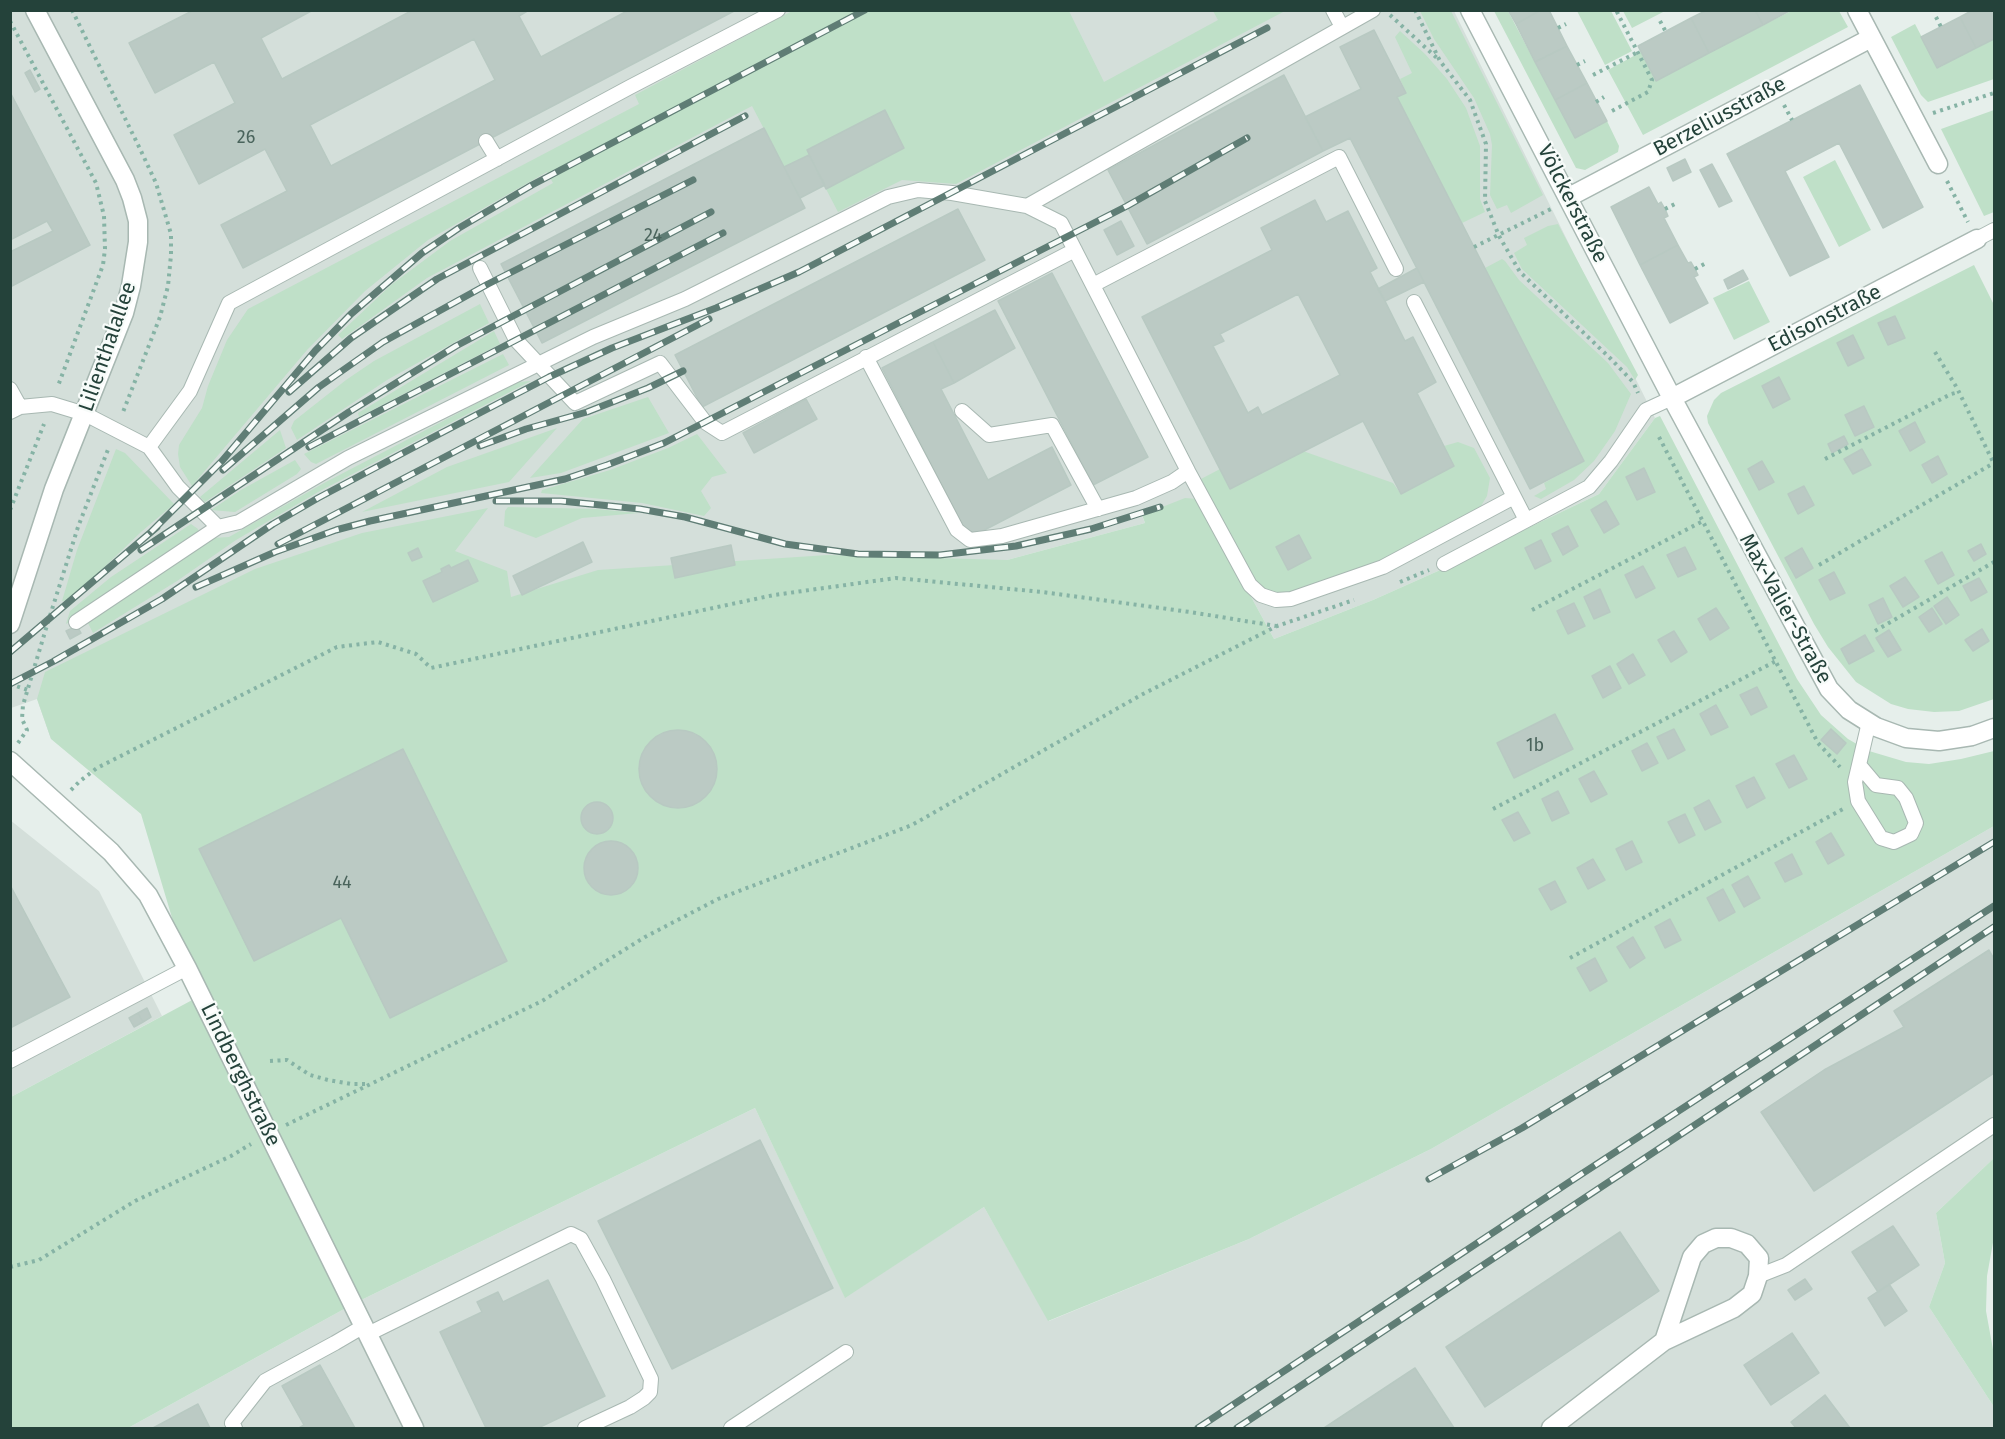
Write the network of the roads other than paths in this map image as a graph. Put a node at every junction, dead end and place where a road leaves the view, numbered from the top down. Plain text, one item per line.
1 (35, 10) edge
2 (778, 10) edge
3 (1333, 10) edge
4 (1373, 10) edge
5 (1470, 10) edge
6 (1857, 10) edge
7 (1342, 27) junction
8 (1871, 38) junction
9 (486, 141) dead end
10 (496, 159) junction
11 (1938, 164) road end
12 (1569, 197) junction
13 (1028, 206) junction
14 (1995, 230) edge
15 (1977, 238) joint
16 (1075, 250) junction
17 (480, 268) dead end
18 (1396, 269) dead end
19 (1093, 285) junction
20 (1414, 302) dead end
21 (866, 357) junction
22 (538, 365) junction
23 (10, 389) edge
24 (1672, 398) junction
25 (15, 409) edge
26 (962, 411) dead end
27 (85, 414) junction
28 (149, 447) junction
29 (1188, 471) junction
30 (1514, 497) junction
31 (1098, 509) junction
32 (1526, 520) junction
33 (218, 527) junction
34 (1444, 564) road end
35 (76, 622) dead end
36 (10, 624) edge
37 (1869, 722) junction
38 (1995, 728) edge
39 (10, 761) edge
40 (1860, 766) junction
41 (187, 968) junction
42 (10, 1061) edge
43 (1995, 1125) edge
44 (1758, 1276) junction
45 (366, 1330) junction
46 (1664, 1341) junction
47 (846, 1352) dead end
48 (235, 1428) edge
49 (414, 1428) edge
50 (585, 1428) edge
51 (731, 1428) edge
52 (1551, 1428) edge

1 - 27 street, Lilienthalallee
2 - 10 lane
3 - 7 lane
4 - 7 lane
5 - 12 street, Völckerstraße
6 - 8 street
7 - 13 lane
8 - 11 street
8 - 12 street, Berzeliusstraße
9 - 10 lane
10 - 28 lane
12 - 24 street, Völckerstraße
13 - 16 lane
13 - 22 lane
14 - 15 lane
15 - 24 street, Edisonstraße
16 - 19 lane
16 - 21 lane
17 - 22 lane
18 - 19 lane
19 - 29 lane
20 - 30 lane
21 - 22 lane
21 - 31 lane
22 - 33 lane
23 - 25 lane
24 - 32 lane
24 - 37 street, Max-Valier-Straße
25 - 27 lane
26 - 31 lane
27 - 28 lane
27 - 36 street, Lilienthalallee
28 - 33 lane
29 - 30 lane
29 - 31 lane
30 - 32 lane
32 - 34 lane
33 - 35 lane
37 - 38 street, Max-Valier-Straße
37 - 40 lane
39 - 41 street, Lindberghstraße
40 - 40 lane
41 - 42 lane
41 - 45 street, Lindberghstraße
43 - 44 lane
44 - 46 street
44 - 46 street
45 - 48 lane
45 - 49 street, Lindberghstraße
45 - 50 lane
46 - 52 street
47 - 51 lane

